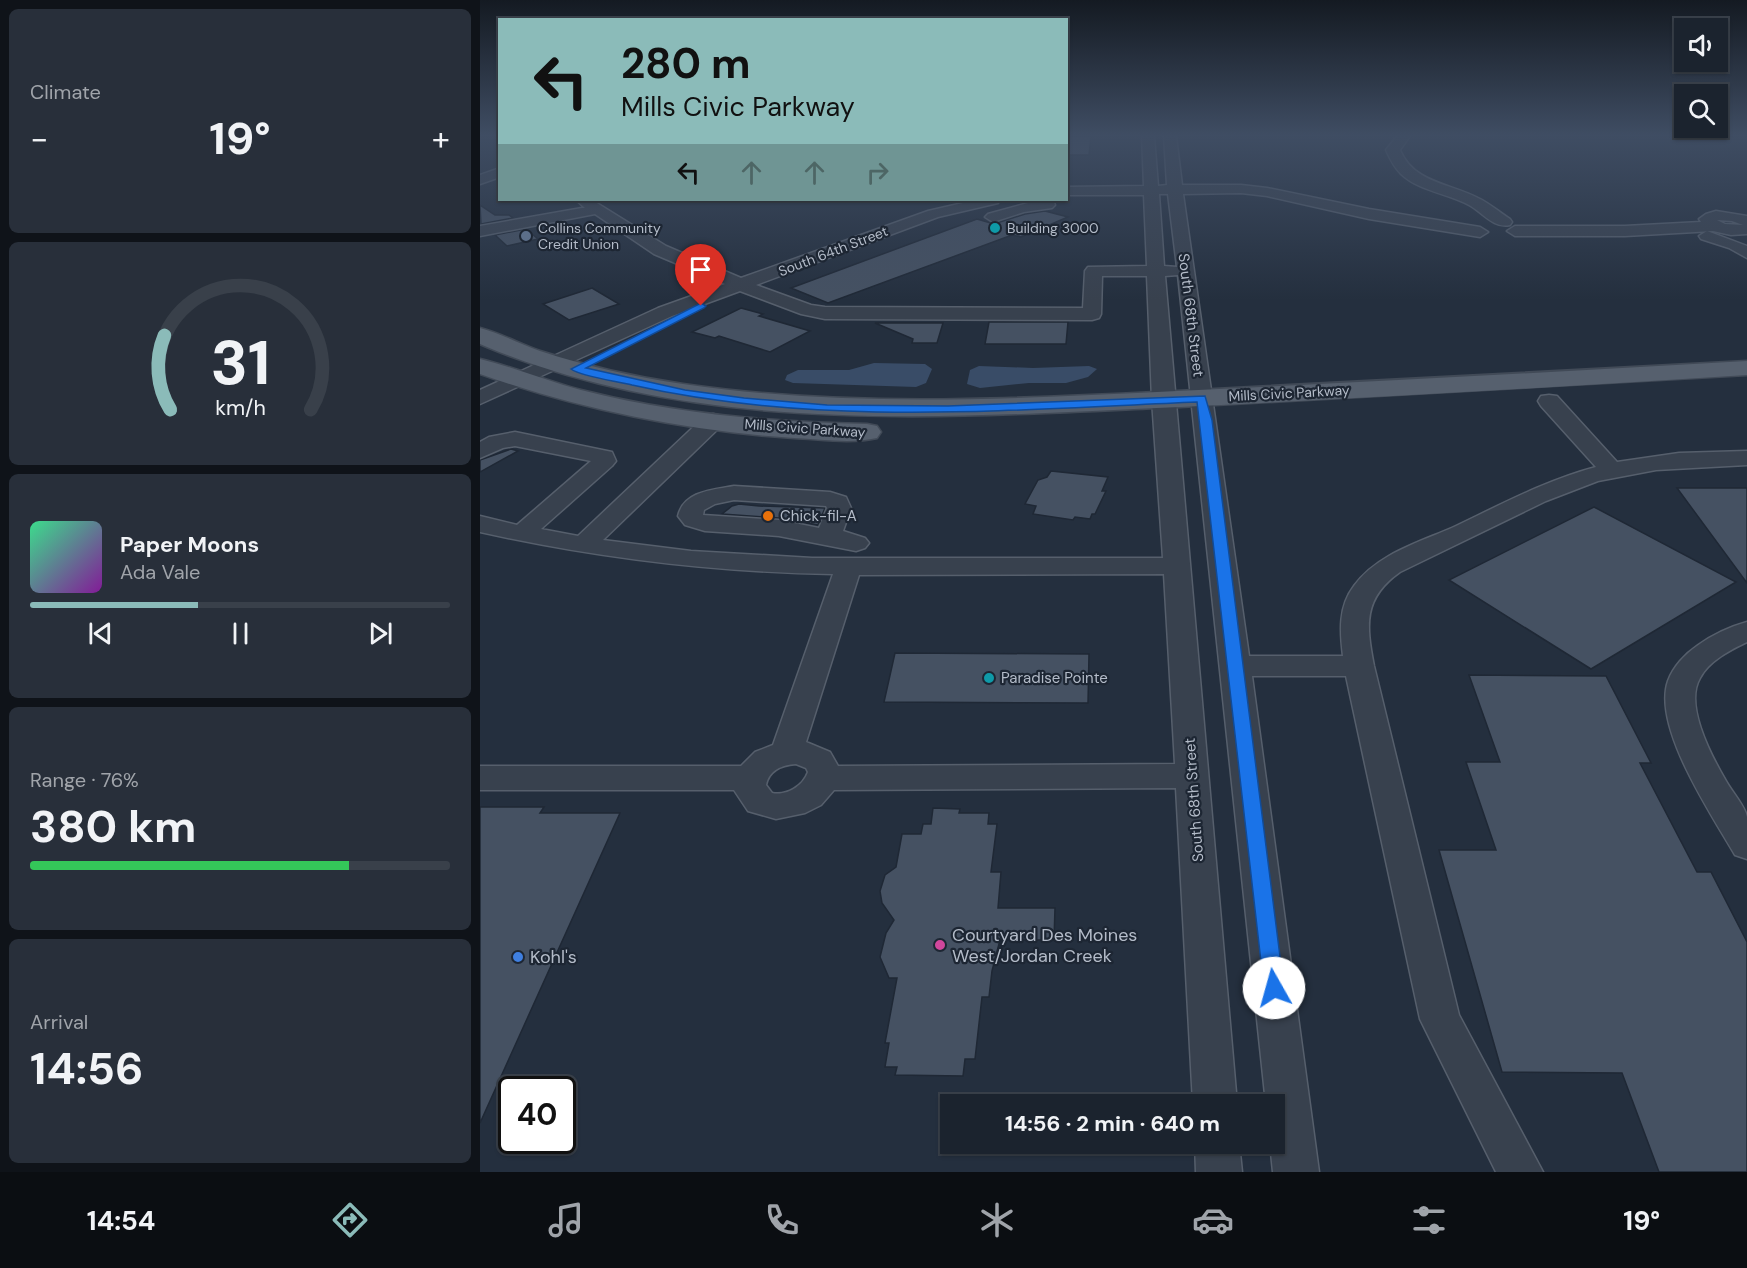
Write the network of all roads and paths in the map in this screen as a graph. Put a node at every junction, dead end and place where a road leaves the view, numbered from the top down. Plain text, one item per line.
1 (1150, 190) edge
2 (1068, 191) edge
3 (1092, 191) edge
4 (1175, 191) edge
5 (1256, 191) edge
6 (1442, 191) edge
7 (1457, 198) junction
8 (989, 201) edge
9 (1047, 202) edge
10 (591, 204) edge
11 (1087, 204) dead end
12 (993, 217) dead end
13 (1387, 217) junction
14 (1479, 225) junction
15 (1511, 226) junction
16 (1580, 226) junction
17 (1736, 228) edge
18 (1668, 229) junction
19 (480, 231) edge
20 (1747, 253) edge
21 (1155, 271) junction
22 (1185, 271) junction
23 (743, 285) junction
24 (480, 335) edge
25 (480, 366) edge
26 (565, 366) junction
27 (1747, 368) edge
28 (531, 383) junction
29 (1747, 389) edge
30 (480, 398) edge
31 (1549, 401) junction
32 (1204, 409) junction
33 (1165, 411) junction
34 (480, 418) edge
35 (713, 421) junction
36 (480, 451) edge
37 (1747, 458) edge
38 (1612, 471) junction
39 (480, 524) edge
40 (522, 533) junction
41 (584, 545) junction
42 (853, 554) junction
43 (1177, 566) junction
44 (1747, 631) edge
45 (1236, 666) junction
46 (1359, 666) junction
47 (786, 753) junction
48 (1192, 776) junction
49 (480, 778) edge
50 (750, 778) junction
51 (824, 778) junction
52 (1747, 845) edge
53 (1214, 1094) edge
54 (1218, 1154) edge
55 (1219, 1172) edge
56 (1296, 1172) edge
57 (1520, 1172) edge

1 - 21 street, South 68th Street
2 - 3 street
4 - 22 street, South 68th Street
5 - 13 street
6 - 7 street
7 - 13 street
7 - 14 street
7 - 15 street
7 - 16 street
8 - 23 street, South 64th Street
9 - 11 street
9 - 12 street
10 - 19 street
10 - 23 street
13 - 14 street
14 - 15 street
15 - 16 street
15 - 18 street
16 - 17 street
17 - 18 street
18 - 20 street
21 - 22 street
21 - 23 street
21 - 33 street, South 68th Street
22 - 32 street, South 68th Street
23 - 26 street, South 64th Street
24 - 26 main road, Mills Civic Parkway
25 - 28 main road, Mills Civic Parkway
26 - 28 street, South 64th Street
26 - 33 main road, Mills Civic Parkway
27 - 32 main road, Mills Civic Parkway
28 - 30 street, South 64th Street
28 - 34 street, South 64th Street
28 - 35 main road, Mills Civic Parkway
29 - 31 main road, Mills Civic Parkway
31 - 32 main road, Mills Civic Parkway
31 - 38 street
32 - 33 main road, Mills Civic Parkway
32 - 45 street, South 68th Street
33 - 35 main road, Mills Civic Parkway
33 - 43 street, South 68th Street
35 - 41 street
36 - 40 street
37 - 38 street
38 - 46 street
39 - 40 street
40 - 41 street
41 - 42 street
42 - 42 street
42 - 43 street
42 - 47 street
43 - 48 street, South 68th Street
44 - 52 street
45 - 46 street
45 - 56 street, South 68th Street
46 - 57 street
47 - 50 street
47 - 51 street
48 - 51 street
48 - 53 street, South 68th Street
49 - 50 street
50 - 51 street
54 - 55 street

